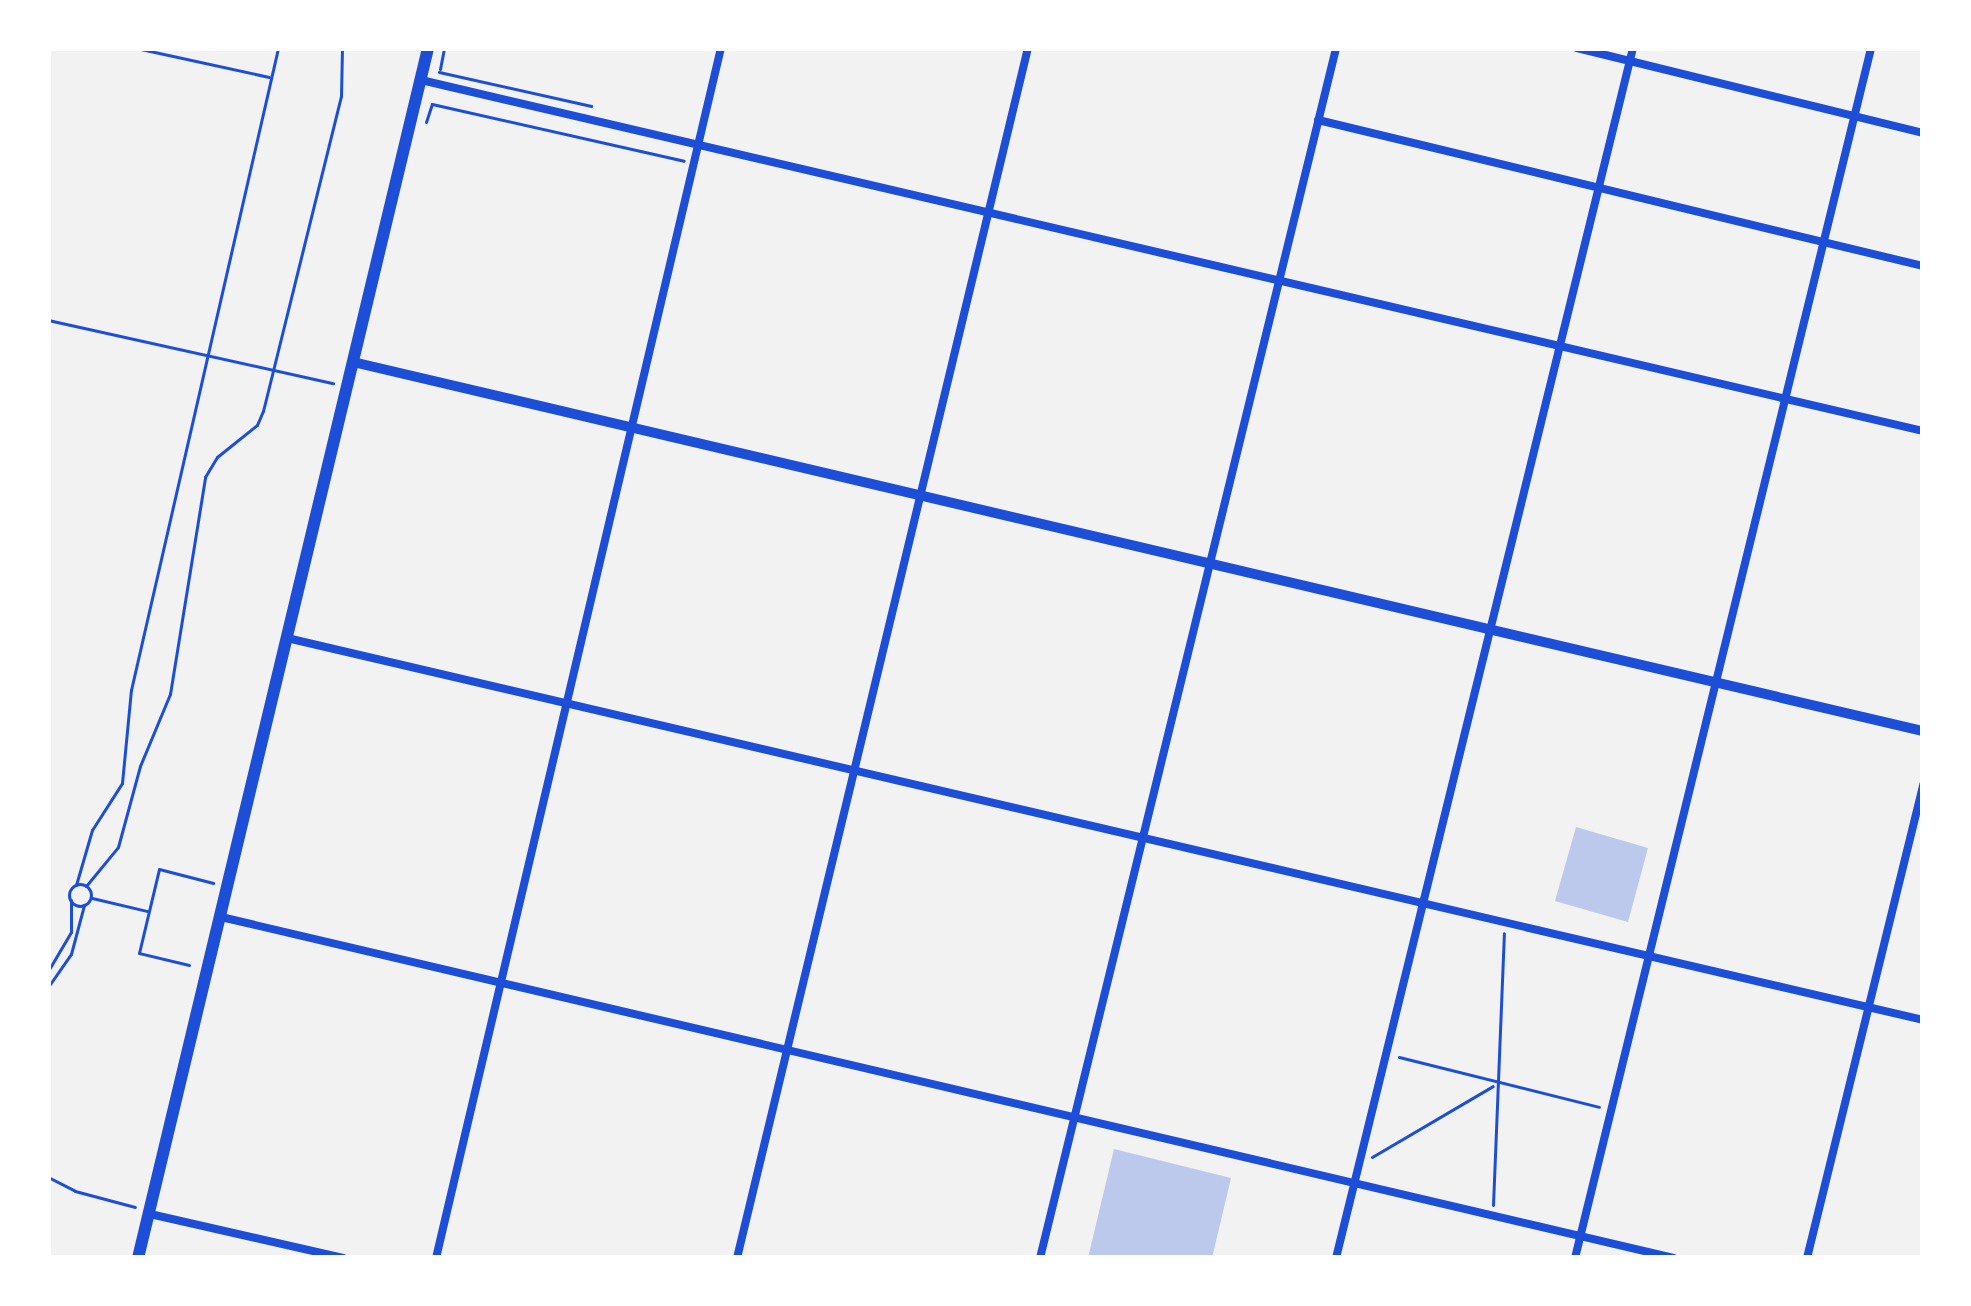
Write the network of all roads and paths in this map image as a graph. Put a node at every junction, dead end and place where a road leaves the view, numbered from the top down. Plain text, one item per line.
1 (136, 48) edge
2 (278, 48) edge
3 (342, 48) edge
4 (428, 48) edge
5 (444, 48) edge
6 (721, 48) edge
7 (1028, 48) edge
8 (1336, 48) edge
9 (1577, 48) edge
10 (1633, 48) edge
11 (1871, 48) edge
12 (1630, 61) junction
13 (439, 70) dead end
14 (272, 78) junction
15 (421, 80) junction
16 (1854, 116) junction
17 (1318, 120) junction
18 (411, 122) junction
19 (1923, 133) edge
20 (698, 145) junction
21 (694, 164) junction
22 (1599, 186) junction
23 (988, 213) junction
24 (1824, 241) junction
25 (1923, 266) edge
26 (1279, 280) junction
27 (48, 320) edge
28 (1560, 346) junction
29 (209, 354) junction
30 (353, 362) junction
31 (275, 369) junction
32 (347, 386) junction
33 (1786, 399) junction
34 (632, 428) junction
35 (1923, 431) edge
36 (920, 495) junction
37 (1210, 563) junction
38 (1491, 629) junction
39 (287, 638) junction
40 (1716, 682) junction
41 (567, 702) junction
42 (1923, 731) edge
43 (854, 769) junction
44 (1923, 784) edge
45 (1143, 835) junction
46 (212, 883) dead end
47 (76, 885) junction
48 (86, 886) junction
49 (90, 897) junction
50 (71, 900) junction
51 (1424, 900) junction
52 (84, 904) junction
53 (148, 912) junction
54 (220, 916) junction
55 (1505, 918) junction
56 (1649, 952) junction
57 (189, 965) dead end
58 (48, 970) edge
59 (501, 982) junction
60 (48, 987) edge
61 (1867, 1006) junction
62 (1923, 1019) edge
63 (787, 1049) junction
64 (1388, 1054) junction
65 (1498, 1084) junction
66 (1612, 1111) junction
67 (1075, 1116) junction
68 (1360, 1163) junction
69 (48, 1177) edge
70 (1355, 1181) junction
71 (143, 1210) junction
72 (1493, 1213) junction
73 (1581, 1234) junction
74 (138, 1258) edge
75 (343, 1258) edge
76 (436, 1258) edge
77 (736, 1258) edge
78 (1040, 1258) edge
79 (1336, 1258) edge
80 (1575, 1258) edge
81 (1674, 1258) edge
82 (1807, 1258) edge

1 - 14 path
2 - 14 path
3 - 31 path
4 - 15 main road
5 - 13 path
6 - 20 street
7 - 23 street
8 - 17 street
9 - 12 street
10 - 12 street
11 - 16 street
12 - 16 street
12 - 22 street
14 - 29 path
15 - 18 main road
15 - 20 street
16 - 19 street
16 - 24 street
17 - 22 street
17 - 26 street
18 - 21 path
18 - 30 main road
20 - 21 street
20 - 23 street
21 - 34 street
22 - 24 street
22 - 28 street
23 - 26 street
23 - 36 street
24 - 25 street
24 - 33 street
26 - 28 street
26 - 37 street
27 - 29 path
28 - 33 street
28 - 38 street
29 - 31 path
29 - 47 path
30 - 32 main road
30 - 34 street
31 - 32 path
31 - 48 path
32 - 39 main road
33 - 35 street
33 - 40 street
34 - 36 street
34 - 41 street
36 - 37 street
36 - 43 street
37 - 38 street
37 - 45 street
38 - 40 street
38 - 51 street
39 - 41 street
39 - 54 main road
40 - 42 street
40 - 56 street
41 - 43 street
41 - 59 street
43 - 45 street
43 - 63 street
44 - 61 street
45 - 51 street
45 - 67 street
46 - 53 path
47 - 48 path
47 - 50 path
48 - 49 path
49 - 52 path
49 - 53 path
50 - 52 path
50 - 58 path
51 - 55 street
51 - 64 street
52 - 60 path
53 - 57 path
54 - 59 street
54 - 71 main road
55 - 56 street
55 - 65 path
56 - 61 street
56 - 66 street
59 - 63 street
59 - 76 street
61 - 62 street
61 - 82 street
63 - 67 street
63 - 77 street
64 - 65 path
64 - 68 street
65 - 66 path
65 - 68 path
65 - 72 path
66 - 73 street
67 - 70 street
67 - 78 street
68 - 70 street
69 - 71 path
70 - 72 street
70 - 79 street
71 - 74 main road
71 - 75 street
72 - 73 street
73 - 80 street
73 - 81 street

